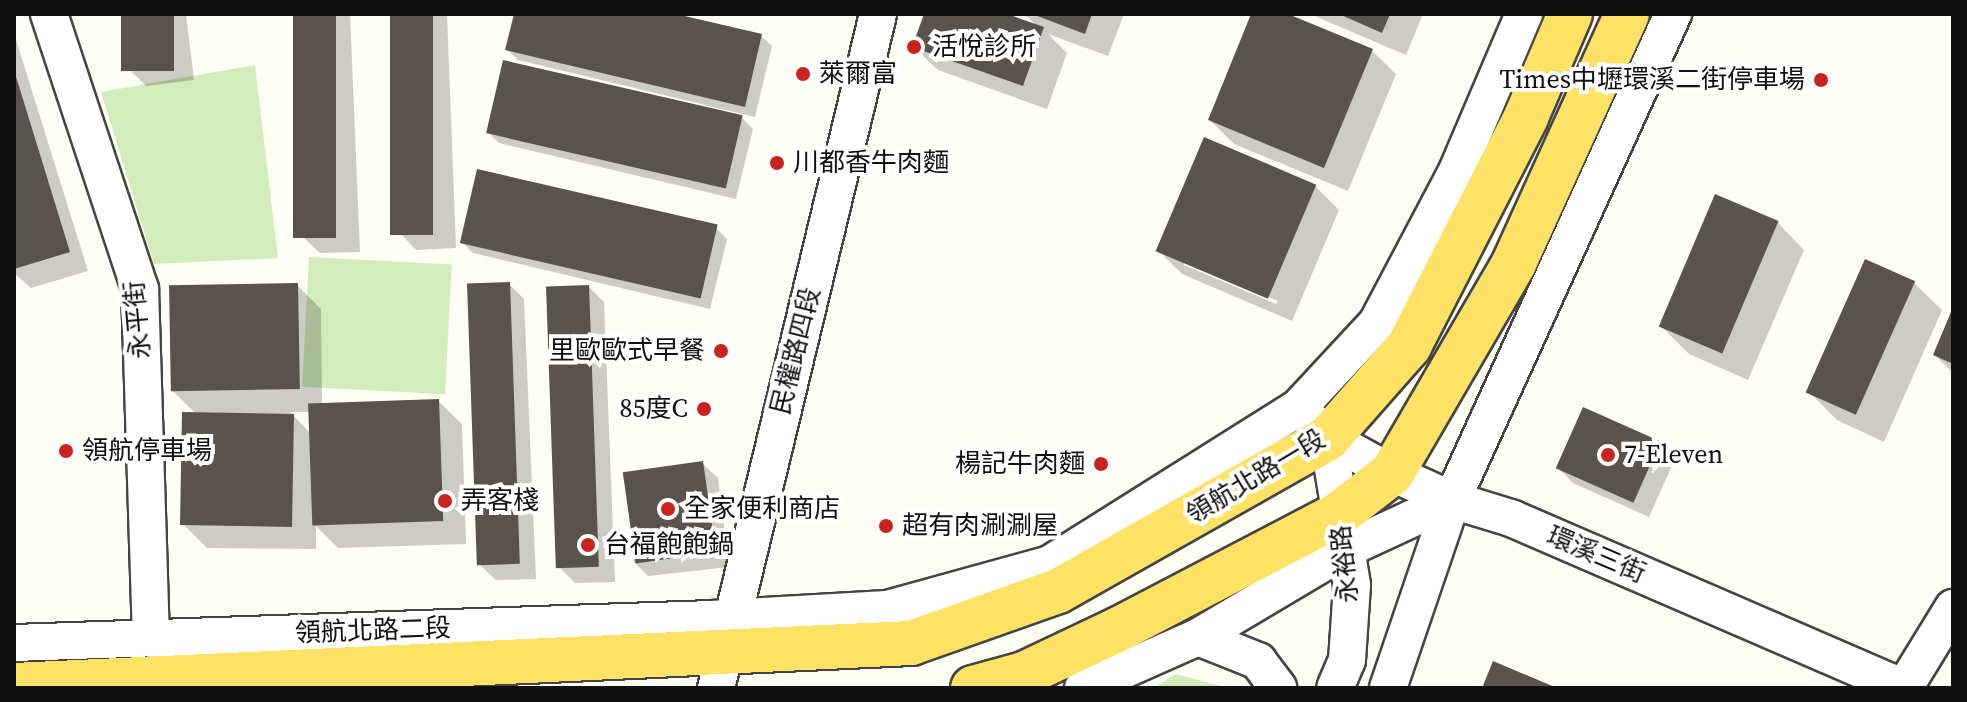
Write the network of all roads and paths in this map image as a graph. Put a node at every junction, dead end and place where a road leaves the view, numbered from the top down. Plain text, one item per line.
1 (49, 14) edge
2 (878, 14) edge
3 (1524, 14) edge
4 (1570, 14) edge
5 (1627, 14) edge
6 (1673, 14) edge
7 (1314, 422) junction
8 (1392, 473) junction
9 (1452, 500) junction
10 (1343, 532) junction
11 (1953, 608) edge
12 (1198, 637) junction
13 (151, 639) junction
14 (14, 643) edge
15 (723, 653) edge
16 (14, 685) edge
17 (973, 688) edge
18 (1083, 688) edge
19 (1278, 688) edge
20 (1335, 688) edge
21 (1388, 688) edge
22 (1904, 688) edge

1 - 13 street, 永平街
2 - 15 street, 民權路四段
3 - 7 street, 領航北路一段
4 - 7 main road, 領航北路一段
5 - 8 main road
6 - 9 street
7 - 8 street, 環溪三街
7 - 10 street, 永裕路
7 - 15 main road, 領航北路一段
8 - 9 street, 環溪三街
8 - 10 main road
9 - 10 street
9 - 21 street
9 - 22 street, 環溪三街
10 - 12 street
10 - 17 main road
10 - 20 street, 永裕路
11 - 22 street
12 - 18 street
12 - 19 street
13 - 14 street, 領航北路二段
13 - 15 street, 領航北路二段
15 - 16 main road, 領航北路二段

